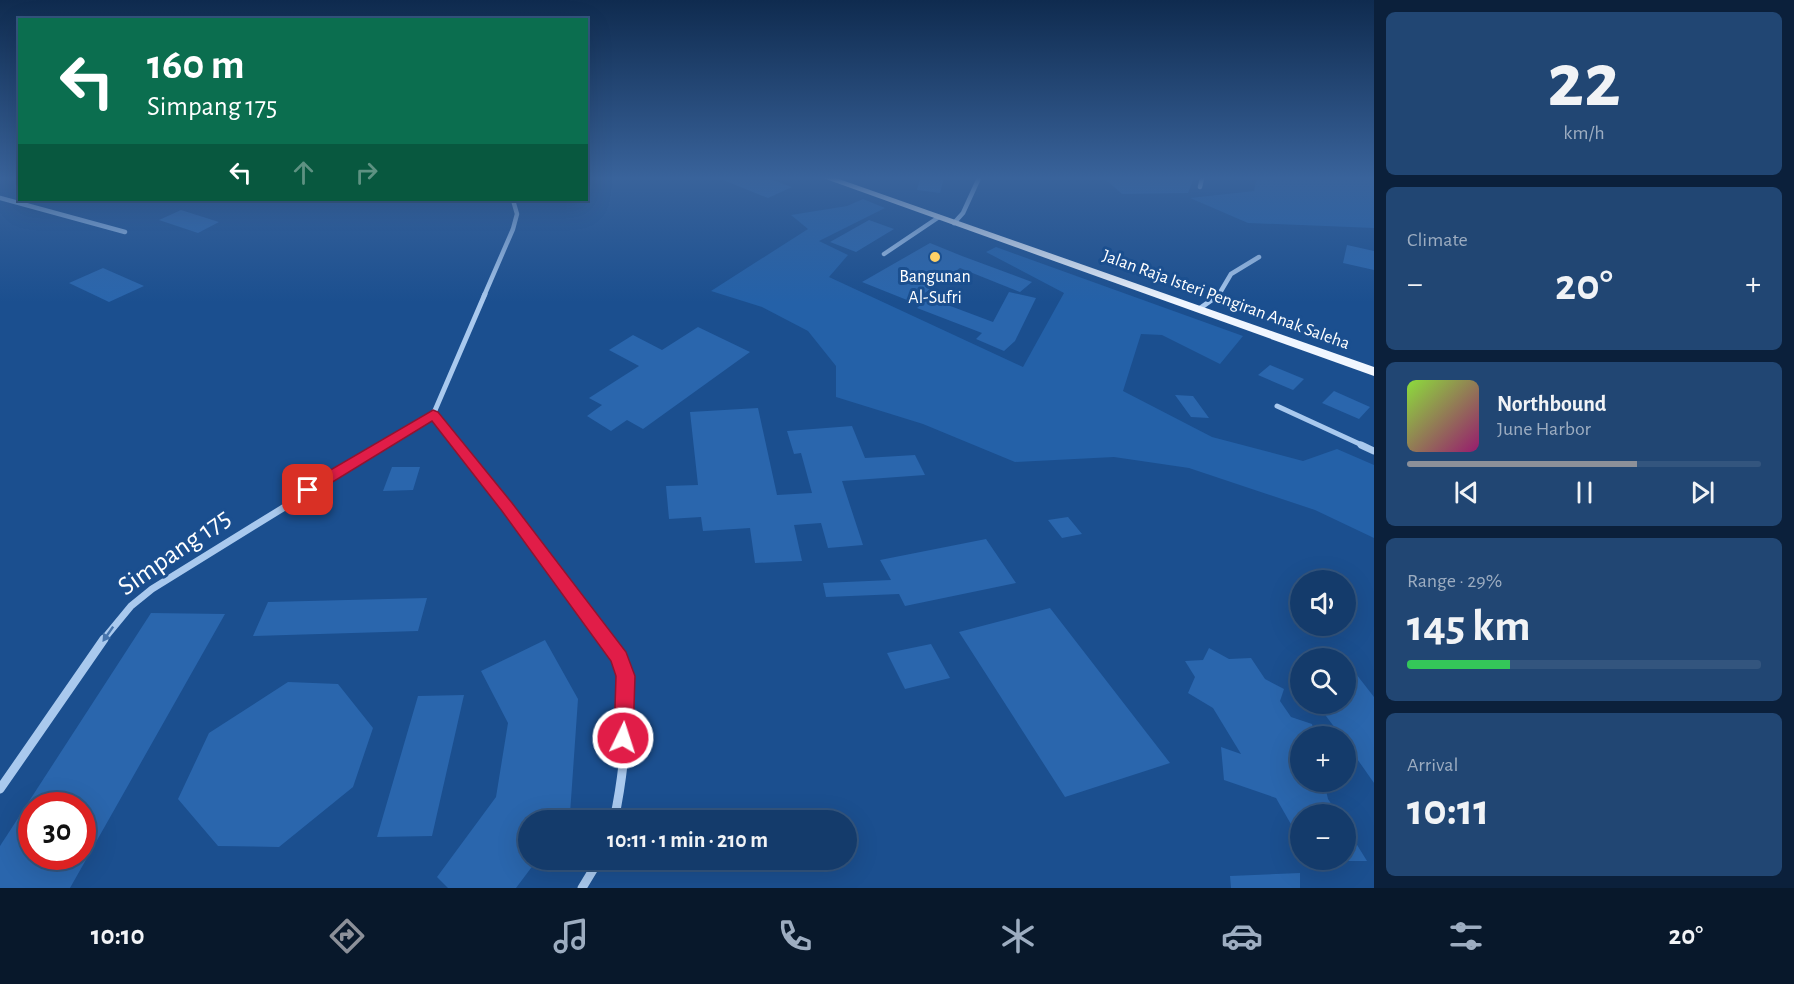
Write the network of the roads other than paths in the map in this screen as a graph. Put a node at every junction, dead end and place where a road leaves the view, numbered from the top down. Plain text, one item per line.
1 (79, 219) edge
2 (516, 219) edge
3 (935, 219) edge
4 (945, 219) edge
5 (958, 219) edge
6 (954, 223) junction
7 (125, 232) dead end
8 (884, 254) dead end
9 (1259, 256) dead end
10 (1198, 309) junction
11 (1374, 372) edge
12 (1277, 406) dead end
13 (433, 415) junction
14 (1374, 451) edge
15 (0, 789) edge
16 (617, 810) edge
17 (593, 870) edge
18 (582, 888) edge

1 - 7 street
2 - 13 street
3 - 8 street
4 - 6 main road, Jalan Raja Isteri Pengiran Anak Saleha
5 - 6 street
6 - 10 main road, Jalan Raja Isteri Pengiran Anak Saleha
9 - 10 street
10 - 11 main road, Jalan Raja Isteri Pengiran Anak Saleha
12 - 14 street
13 -> 15 street, Simpang 175
13 - 16 street
17 - 18 street

